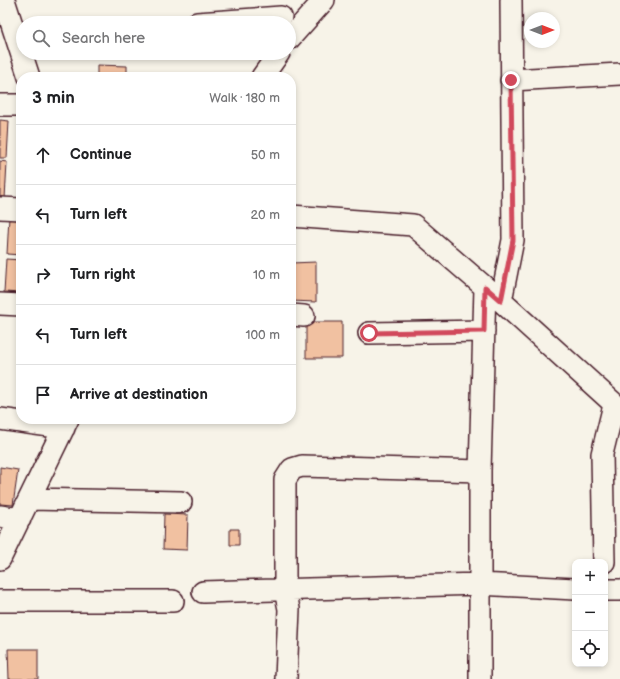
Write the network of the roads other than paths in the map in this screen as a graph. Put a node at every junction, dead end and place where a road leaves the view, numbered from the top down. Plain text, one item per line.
1 (324, 0) edge
2 (511, 0) edge
3 (3, 5) edge
4 (281, 13) edge
5 (256, 16) edge
6 (16, 31) edge
7 (296, 32) edge
8 (25, 60) edge
9 (274, 60) edge
10 (28, 72) edge
11 (266, 72) edge
12 (620, 74) edge
13 (511, 80) junction
14 (0, 105) edge
15 (16, 105) edge
16 (0, 208) edge
17 (16, 209) edge
18 (296, 216) edge
19 (485, 287) junction
20 (501, 301) junction
21 (0, 304) edge
22 (16, 305) edge
23 (484, 331) junction
24 (369, 333) dead end
25 (617, 407) edge
26 (0, 419) edge
27 (16, 420) edge
28 (66, 424) edge
29 (480, 471) junction
30 (30, 499) junction
31 (181, 502) dead end
32 (10, 518) edge
33 (0, 559) edge
34 (604, 559) edge
35 (479, 584) junction
36 (572, 589) edge
37 (285, 590) junction
38 (608, 590) edge
39 (620, 590) edge
40 (203, 592) dead end
41 (0, 601) edge
42 (173, 601) dead end
43 (286, 679) edge
44 (480, 679) edge

1 - 7 street
2 - 13 street
3 - 6 street
4 - 5 street
8 - 10 street
9 - 11 street
12 - 13 street
13 - 20 street
14 - 15 street
16 - 17 street
18 - 19 street
19 - 20 street
19 - 23 street
20 - 25 street
21 - 22 street
23 - 24 street
23 - 29 street
25 - 34 street
26 - 27 street
28 - 30 street
29 - 35 street
29 - 37 street
30 - 31 street
30 - 32 street
32 - 33 street
35 - 36 street
35 - 37 street
35 - 44 street
37 - 40 street
37 - 43 street
38 - 39 street
41 - 42 street

